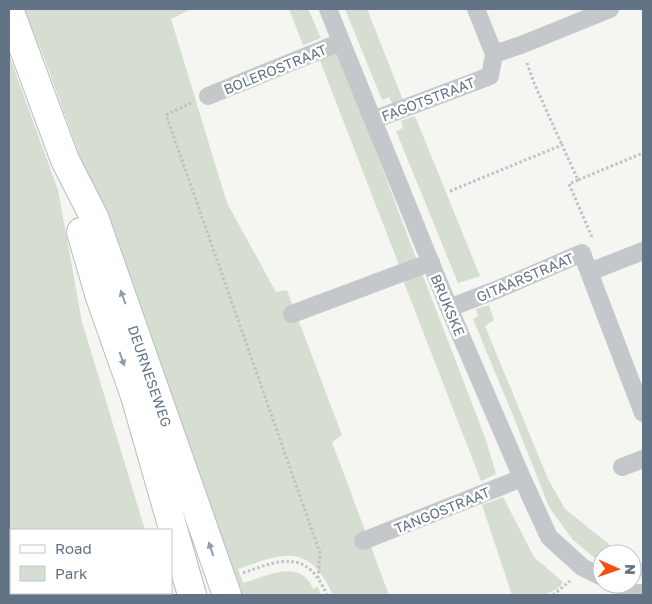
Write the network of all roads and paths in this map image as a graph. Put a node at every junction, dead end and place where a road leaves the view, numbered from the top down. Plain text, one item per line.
1 (9, 9) edge
2 (328, 9) edge
3 (476, 9) edge
4 (610, 9) edge
5 (341, 42) junction
6 (521, 45) junction
7 (494, 54) junction
8 (208, 96) joint
9 (373, 120) junction
10 (562, 145) junction
11 (643, 154) edge
12 (65, 160) junction
13 (578, 180) junction
14 (450, 191) dead end
15 (643, 251) edge
16 (431, 262) junction
17 (597, 269) junction
18 (449, 308) junction
19 (292, 314) dead end
20 (643, 414) edge
21 (643, 459) edge
22 (622, 467) dead end
23 (522, 478) junction
24 (363, 541) dead end
25 (592, 572) edge
26 (318, 578) junction
27 (233, 584) edge
28 (192, 595) edge
29 (327, 595) edge

1 - 12 main road, DEURNESEWEG
2 - 5 street, BRUKSKE
3 - 7 street
4 - 6 street
5 - 8 street, BOLEROSTRAAT
5 - 9 street, BRUKSKE
6 - 7 street
6 - 10 path
7 - 9 street, FAGOTSTRAAT
8 - 26 path
9 - 16 street, BRUKSKE
10 - 13 path
10 - 14 path
11 - 13 path
27 -> 12 main road, DEURNESEWEG
12 -> 28 main road, DEURNESEWEG
13 - 17 path
15 - 17 street
16 - 18 street, BRUKSKE
16 - 19 street
17 - 18 street, GITAARSTRAAT
17 - 20 street, GITAARSTRAAT
18 - 23 street, BRUKSKE
21 - 22 street
23 - 24 street, TANGOSTRAAT
23 - 25 street, BRUKSKE
26 - 27 path
26 - 29 path

